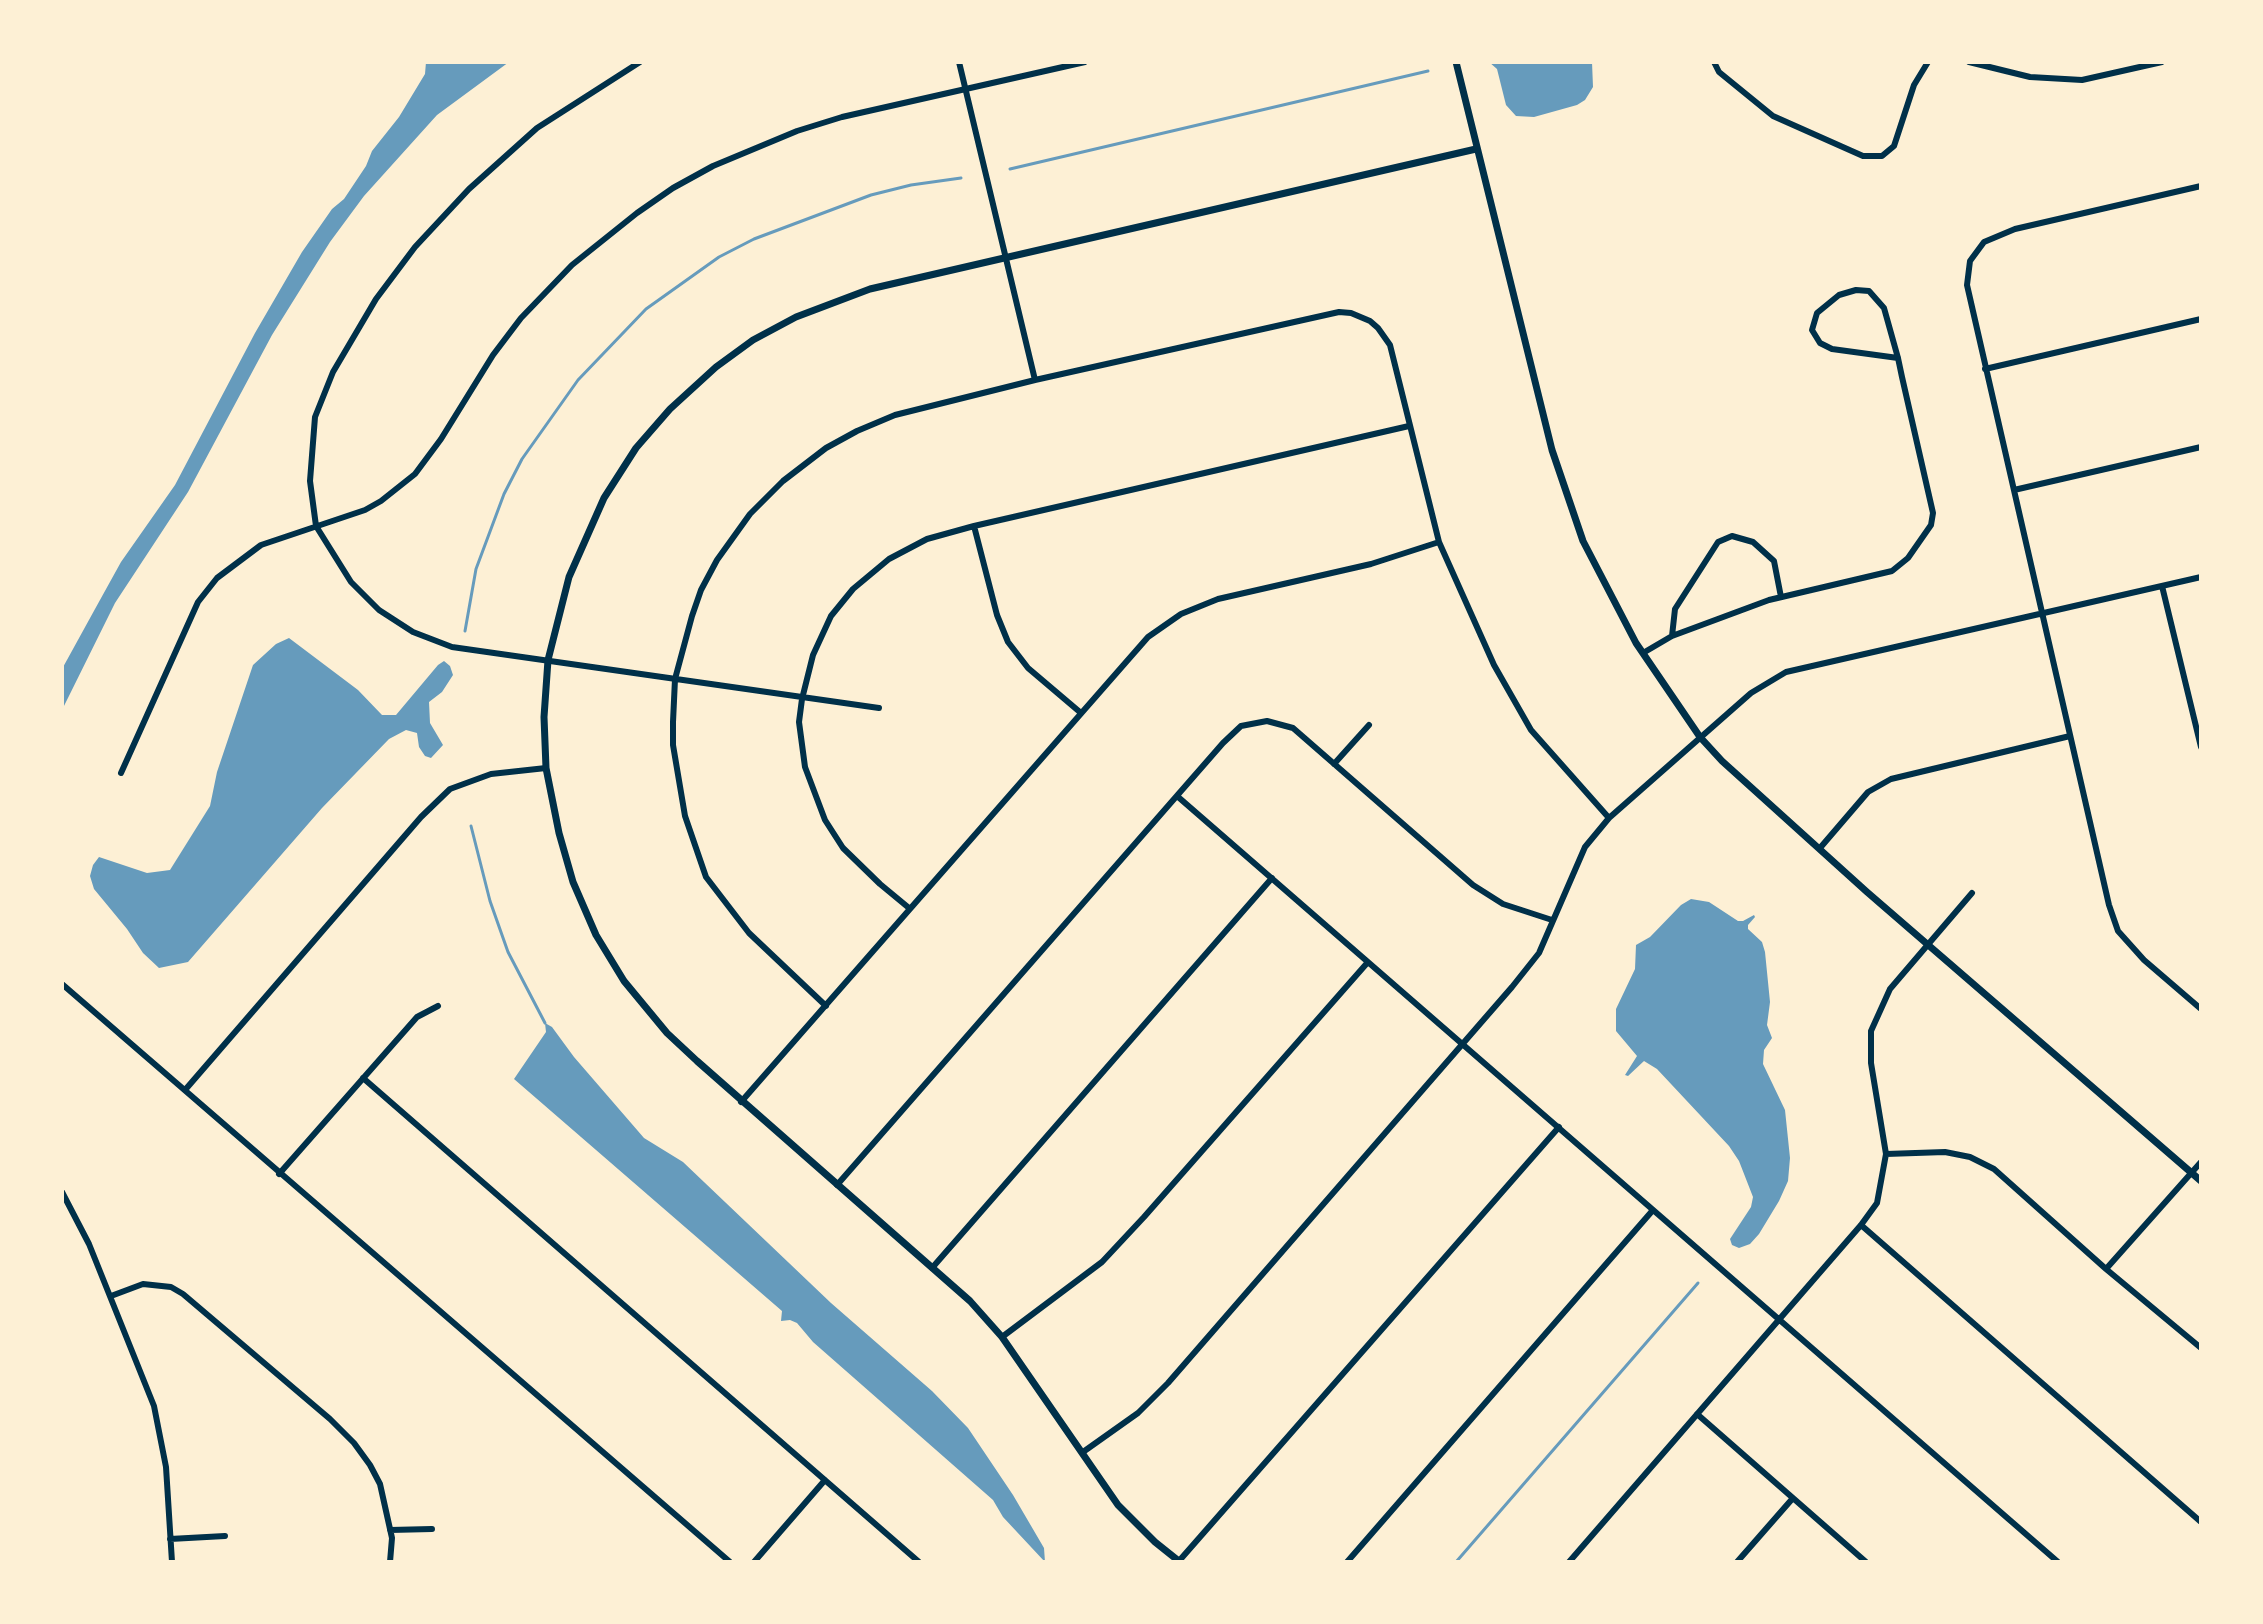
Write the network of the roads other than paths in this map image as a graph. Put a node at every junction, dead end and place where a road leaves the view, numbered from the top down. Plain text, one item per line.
1 (640, 62) edge
2 (959, 62) edge
3 (1085, 62) edge
4 (1456, 62) edge
5 (1714, 62) edge
6 (1928, 62) edge
7 (1969, 62) edge
8 (2162, 62) edge
9 (965, 90) junction
10 (1476, 149) junction
11 (2201, 186) edge
12 (1005, 259) junction
13 (2201, 319) edge
14 (1898, 358) junction
15 (1985, 369) junction
16 (1035, 380) junction
17 (1409, 426) junction
18 (2201, 447) edge
19 (2014, 490) junction
20 (316, 526) junction
21 (974, 526) junction
22 (1439, 542) junction
23 (2201, 577) edge
24 (2162, 586) junction
25 (1781, 597) junction
26 (2041, 615) junction
27 (1672, 636) junction
28 (1643, 653) junction
29 (548, 660) junction
30 (675, 679) junction
31 (802, 699) junction
32 (879, 708) dead end
33 (1081, 713) junction
34 (1369, 725) dead end
35 (2070, 736) junction
36 (1700, 737) junction
37 (2201, 747) edge
38 (1334, 764) junction
39 (546, 768) junction
40 (121, 773) dead end
41 (1177, 796) junction
42 (1609, 818) junction
43 (1820, 848) junction
44 (1272, 878) junction
45 (1972, 893) dead end
46 (909, 908) junction
47 (1552, 920) junction
48 (1928, 944) junction
49 (1368, 962) junction
50 (62, 984) edge
51 (438, 1006) dead end
52 (826, 1006) junction
53 (2201, 1009) edge
54 (1462, 1044) junction
55 (363, 1078) junction
56 (185, 1090) junction
57 (741, 1102) junction
58 (1559, 1127) junction
59 (1886, 1154) junction
60 (2201, 1162) edge
61 (2192, 1173) junction
62 (279, 1174) junction
63 (2201, 1181) edge
64 (837, 1185) junction
65 (62, 1192) edge
66 (1653, 1210) junction
67 (1861, 1225) junction
68 (932, 1268) junction
69 (2106, 1269) junction
70 (111, 1296) junction
71 (1780, 1320) junction
72 (1002, 1337) junction
73 (2201, 1348) edge
74 (1697, 1414) junction
75 (1083, 1452) junction
76 (825, 1480) junction
77 (1793, 1498) junction
78 (2201, 1522) edge
79 (432, 1529) dead end
80 (390, 1530) junction
81 (225, 1536) dead end
82 (170, 1539) junction
83 (172, 1562) edge
84 (390, 1562) edge
85 (730, 1562) edge
86 (754, 1562) edge
87 (919, 1562) edge
88 (1180, 1562) edge
89 (1347, 1562) edge
90 (1569, 1562) edge
91 (1737, 1562) edge
92 (1866, 1562) edge
93 (2058, 1562) edge

1 - 20 street
2 - 9 street
3 - 9 street
4 - 10 street
5 - 6 street
7 - 8 street
9 - 12 street
9 - 20 street
10 - 12 street
10 - 28 street
11 - 15 street
12 - 16 street
12 - 29 street
13 - 15 street
14 - 14 street
14 - 25 street
15 - 19 street
16 - 17 street
16 - 30 street
17 - 21 street
17 - 22 street
18 - 19 street
19 - 26 street
20 - 29 street
20 - 40 street
21 - 31 street
21 - 33 street
22 - 33 street
22 - 42 street
23 - 24 street
24 - 26 street
24 - 37 street
25 - 27 street
25 - 27 street
26 - 35 street
26 - 36 street
27 - 28 street
28 - 36 street
29 - 30 street
29 - 39 street
30 - 31 street
30 - 52 street
31 - 32 street
31 - 46 street
33 - 46 street
34 - 38 street
35 - 43 street
35 - 53 street
36 - 42 street
36 - 43 street
38 - 41 street
38 - 47 street
39 - 56 street
39 - 57 street
41 - 44 street
41 - 64 street
42 - 47 street
43 - 48 street
44 - 49 street
44 - 68 street
45 - 48 street
46 - 52 street
47 - 54 street
48 - 59 street
48 - 61 street
49 - 54 street
49 - 72 street
50 - 56 street
51 - 55 street
52 - 57 street
54 - 58 street
54 - 75 street
55 - 62 street
55 - 76 street
56 - 62 street
57 - 64 street
58 - 66 street
58 - 88 street
59 - 67 street
59 - 69 street
60 - 61 street
61 - 63 street
61 - 69 street
62 - 85 street
64 - 68 street
65 - 70 street
66 - 71 street
66 - 89 street
67 - 71 street
67 - 78 street
68 - 72 street
69 - 73 street
70 - 80 street
70 - 82 street
71 - 74 street
71 - 93 street
72 - 75 street
74 - 77 street
74 - 90 street
75 - 88 street
76 - 86 street
76 - 87 street
77 - 91 street
77 - 92 street
79 - 80 street
80 - 84 street
81 - 82 street
82 - 83 street

